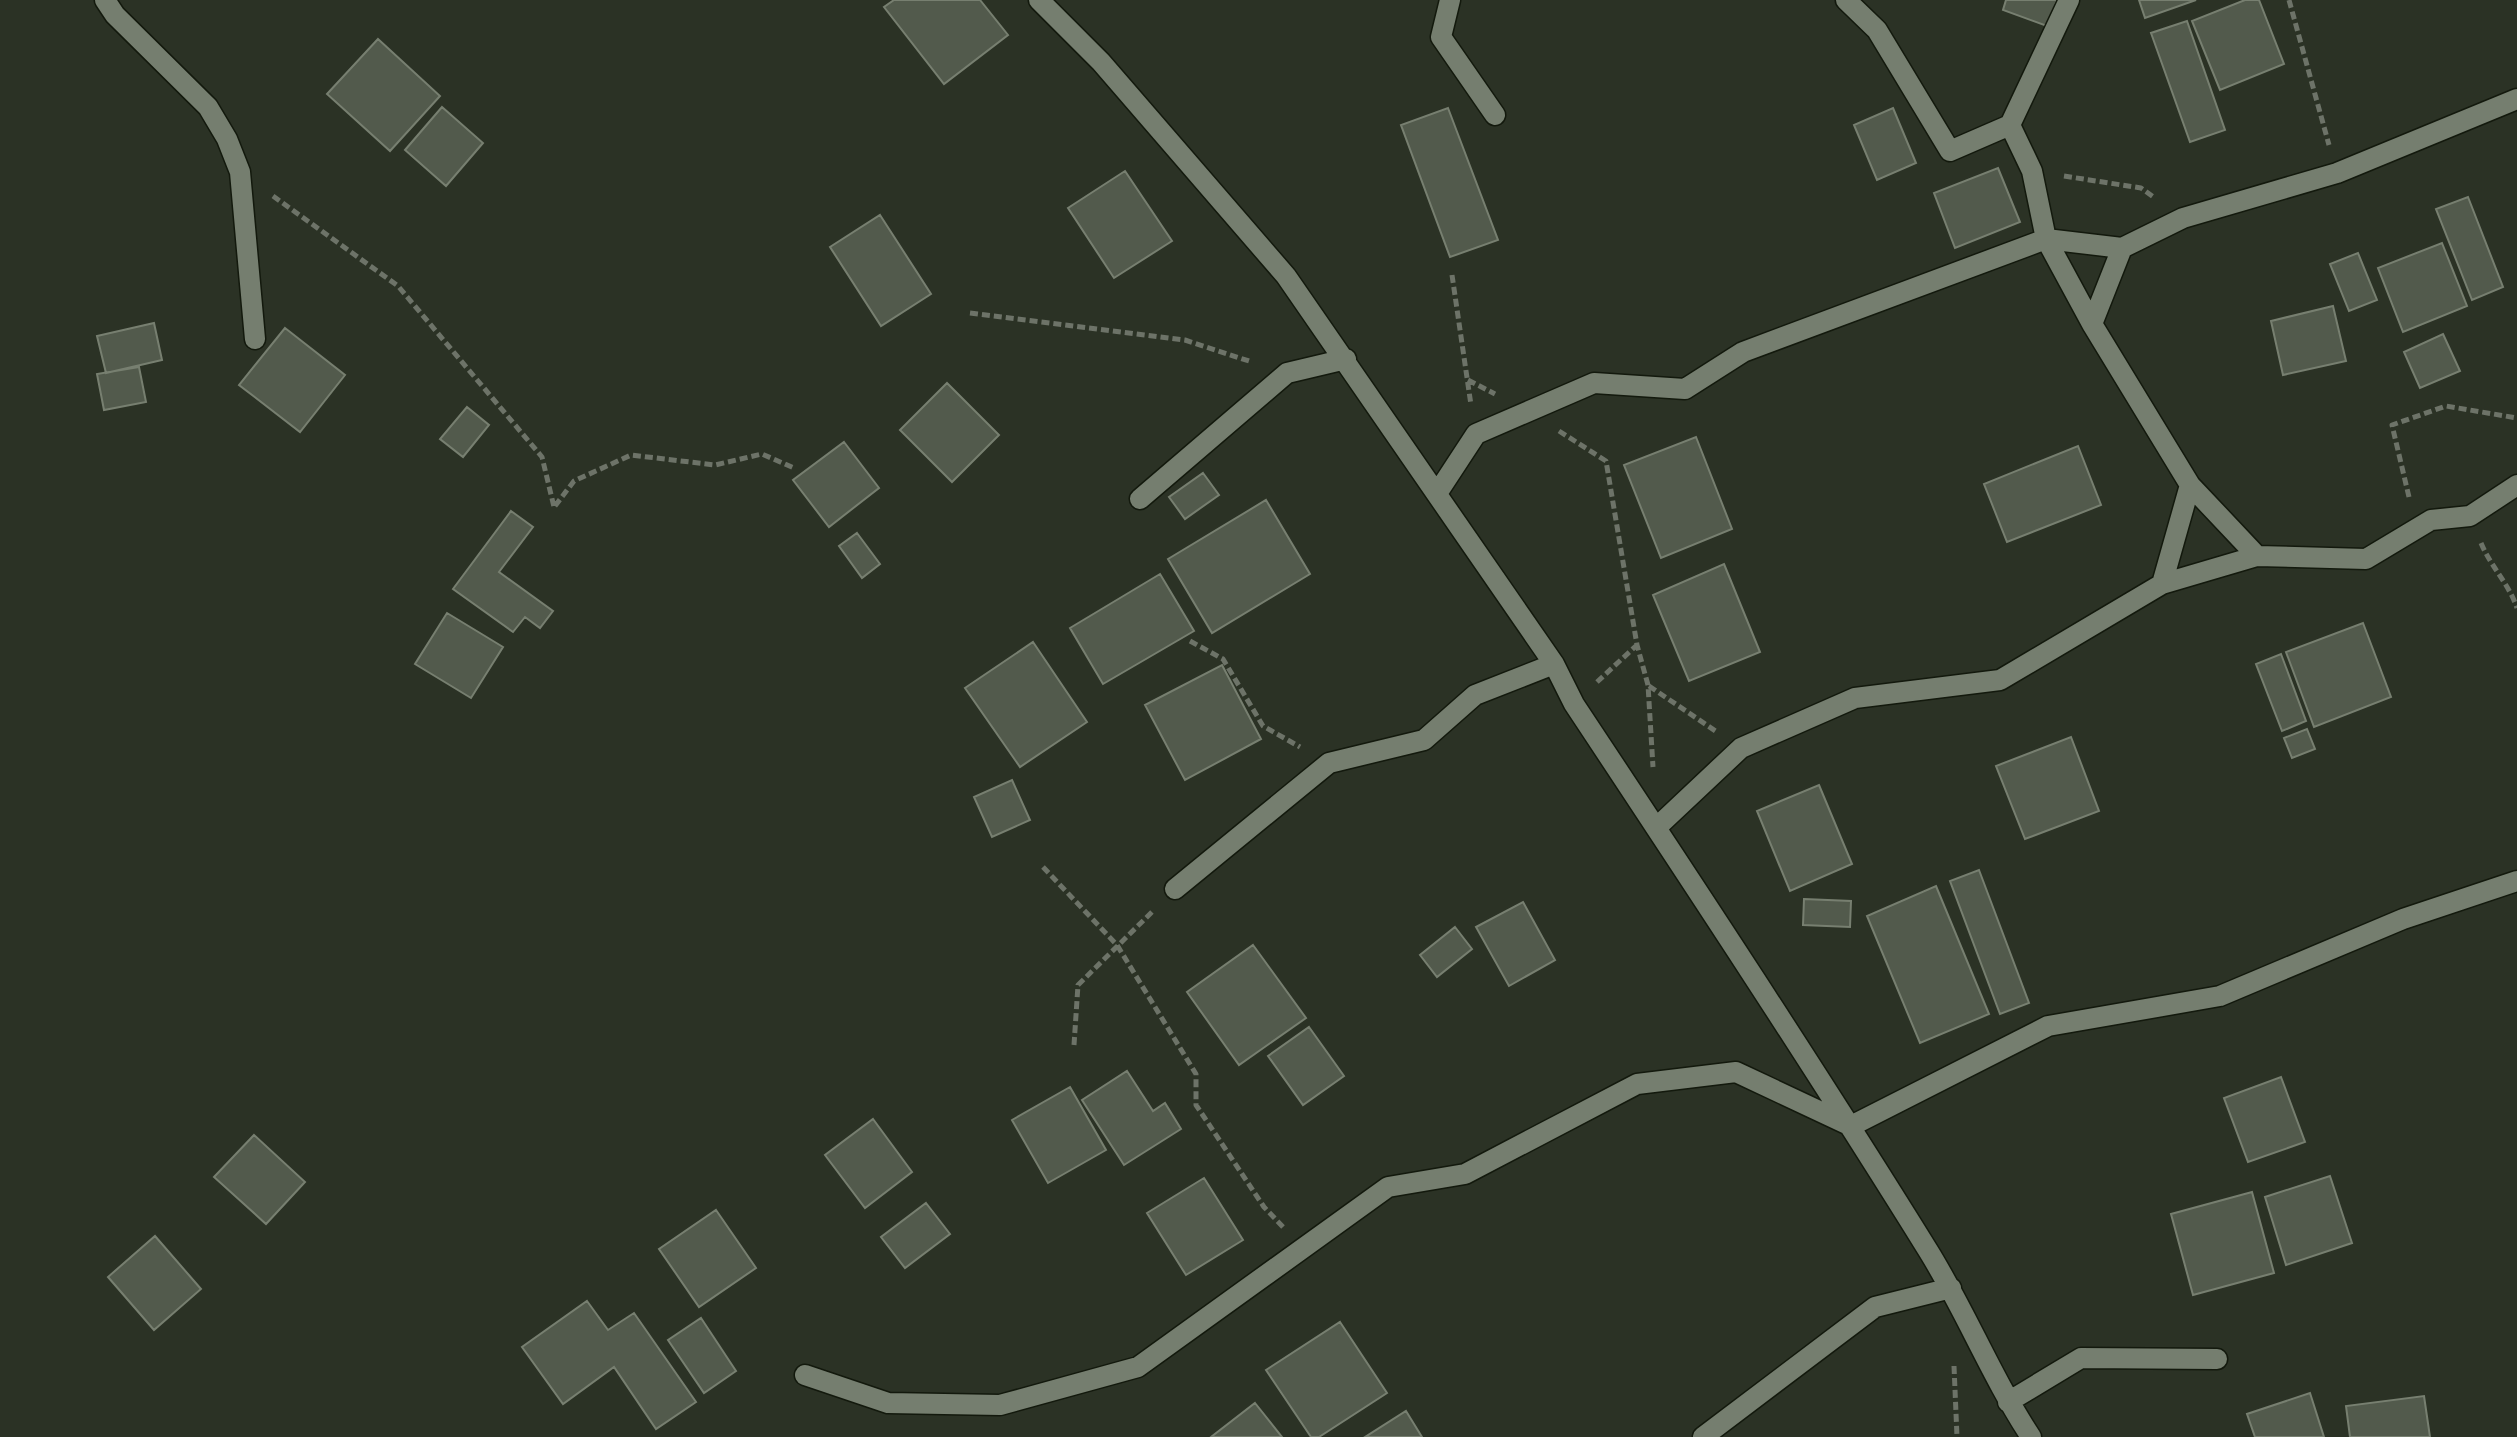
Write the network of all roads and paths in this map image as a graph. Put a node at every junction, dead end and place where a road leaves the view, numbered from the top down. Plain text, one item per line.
1 (105, 0) edge
2 (1039, 0) edge
3 (1450, 0) edge
4 (1846, 0) edge
5 (2069, 0) edge
6 (2289, 0) edge
7 (2517, 99) edge
8 (1495, 115) dead end
9 (2010, 125) junction
10 (2032, 171) junction
11 (240, 172) junction
12 (2337, 173) junction
13 (2183, 218) junction
14 (2046, 239) junction
15 (2122, 248) junction
16 (1452, 275) dead end
17 (970, 313) dead end
18 (2092, 324) junction
19 (255, 339) dead end
20 (1346, 359) junction
21 (1287, 373) junction
22 (1468, 380) junction
23 (1525, 410) junction
24 (2517, 418) edge
25 (1476, 434) junction
26 (794, 468) dead end
27 (2190, 485) junction
28 (2517, 485) edge
29 (1438, 492) junction
30 (1140, 499) dead end
31 (2470, 516) junction
32 (2431, 520) junction
33 (2257, 556) junction
34 (2162, 584) junction
35 (2517, 608) edge
36 (1190, 641) dead end
37 (1637, 645) junction
38 (1554, 664) junction
39 (1648, 685) junction
40 (1574, 704) junction
41 (1741, 748) junction
42 (1329, 763) junction
43 (1656, 828) junction
44 (1043, 867) dead end
45 (2517, 881) edge
46 (1175, 889) joint
47 (1117, 945) junction
48 (1074, 1045) dead end
49 (1851, 1126) junction
50 (1302, 1249) junction
51 (1951, 1288) junction
52 (2217, 1359) dead end
53 (805, 1375) dead end
54 (2008, 1402) junction
55 (1703, 1437) edge
56 (2031, 1437) edge

1 - 11 street
2 - 20 street
3 - 8 street
4 - 9 street
5 - 9 street
6 - 12 path
7 - 12 street
9 - 10 street
10 - 13 path
10 - 14 street
11 - 19 street
11 - 26 path
12 - 13 street
13 - 15 street
14 - 15 street
14 - 18 street
14 - 23 street
15 - 18 street
16 - 22 path
17 - 21 path
18 - 27 street
20 - 21 street
20 - 29 street
21 - 30 street
22 - 23 path
22 - 25 path
23 - 25 street
23 - 37 path
24 - 32 path
25 - 29 street
27 - 33 street
27 - 34 street
28 - 31 street
29 - 38 street
31 - 32 street
31 - 35 path
32 - 33 street
33 - 34 street
34 - 41 street
36 - 42 path
37 - 39 path
37 - 40 path
38 - 40 street
38 - 42 street
39 - 41 path
39 - 43 path
40 - 43 street
41 - 43 street
42 - 46 street
43 - 49 street
44 - 47 path
45 - 49 street
46 - 47 path
47 - 48 path
47 - 50 path
49 - 50 street
49 - 51 street
50 - 53 street
51 - 54 street
51 - 55 street
52 - 54 street
54 - 56 street

